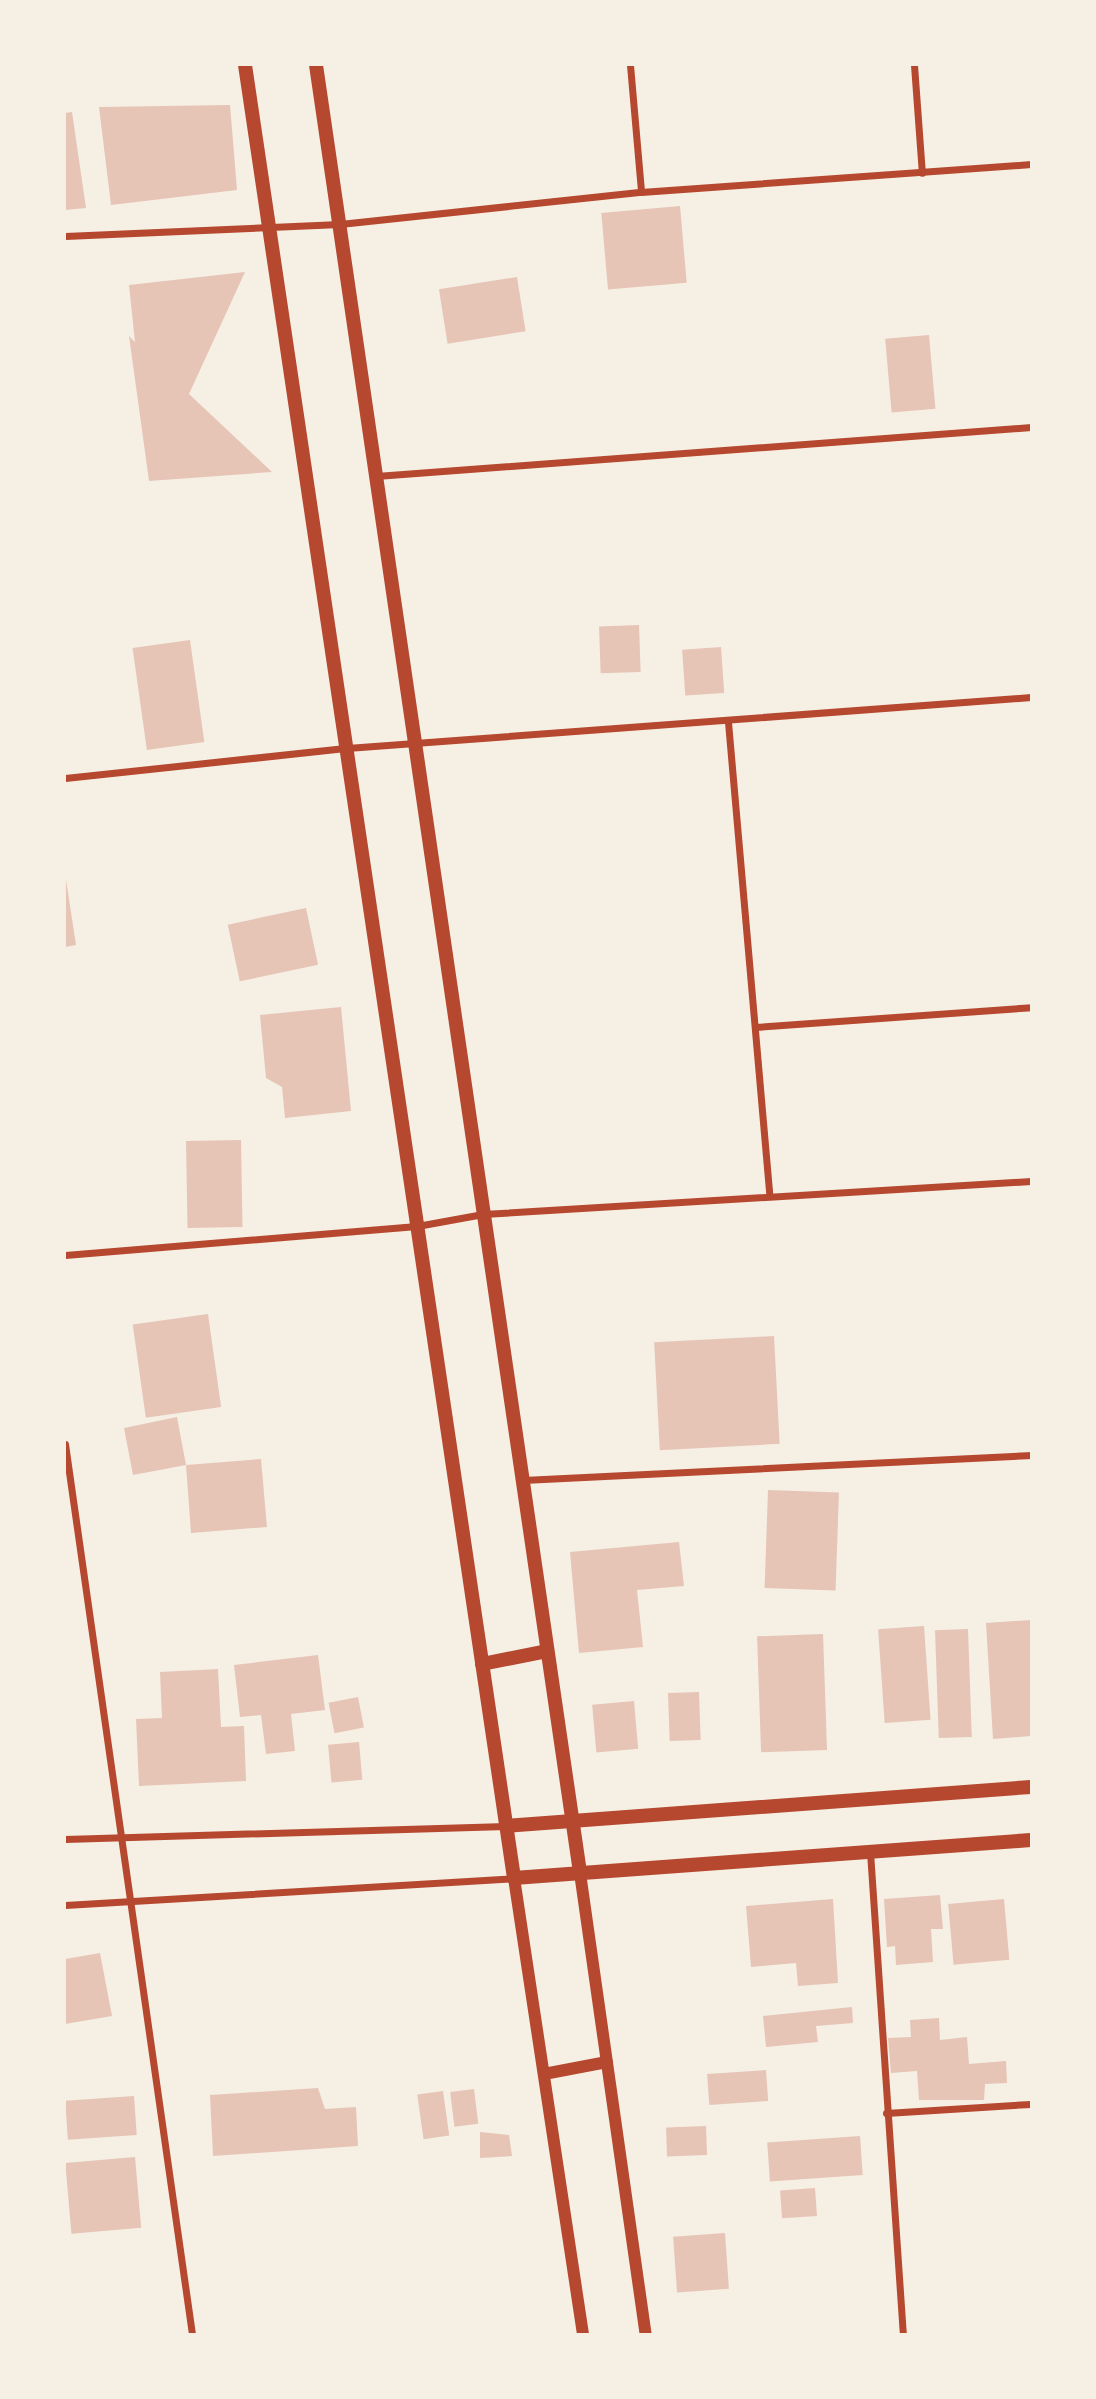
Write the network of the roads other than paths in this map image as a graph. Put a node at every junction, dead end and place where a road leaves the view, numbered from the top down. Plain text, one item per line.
1 (245, 65) edge
2 (316, 65) edge
3 (630, 65) edge
4 (914, 65) edge
5 (1031, 164) edge
6 (922, 173) junction
7 (641, 192) junction
8 (340, 224) junction
9 (270, 229) junction
10 (65, 236) edge
11 (1031, 427) edge
12 (376, 476) junction
13 (1031, 697) edge
14 (728, 722) junction
15 (416, 745) junction
16 (347, 748) junction
17 (65, 778) edge
18 (1031, 1007) edge
19 (755, 1027) junction
20 (1031, 1181) edge
21 (769, 1193) junction
22 (483, 1214) junction
23 (417, 1226) junction
24 (65, 1255) edge
25 (65, 1444) edge
26 (1031, 1455) edge
27 (522, 1480) junction
28 (547, 1651) junction
29 (482, 1664) junction
30 (1031, 1787) edge
31 (572, 1821) junction
32 (506, 1826) junction
33 (119, 1836) junction
34 (65, 1839) edge
35 (1031, 1840) edge
36 (870, 1852) junction
37 (580, 1873) junction
38 (514, 1878) junction
39 (127, 1900) junction
40 (65, 1905) edge
41 (607, 2062) junction
42 (544, 2074) junction
43 (1031, 2104) edge
44 (887, 2113) junction
45 (192, 2334) edge
46 (583, 2334) edge
47 (646, 2334) edge
48 (903, 2334) edge

1 - 9 main road
2 - 8 main road
3 - 7 street
4 - 6 street
5 - 6 street
6 - 7 street
7 - 8 street
8 - 9 street
8 - 12 main road
9 - 10 street
9 - 16 main road
11 - 12 street
12 - 15 main road
13 - 14 street
14 - 15 street
14 - 19 street
15 - 16 street
15 - 22 main road
16 - 17 street
16 - 23 main road
18 - 19 street
19 - 21 street
20 - 21 street
21 - 22 street
22 - 23 street
22 - 27 main road
23 - 24 street
23 - 29 main road
25 - 33 street
26 - 27 street
27 - 28 main road
28 - 29 main road
28 - 31 main road
29 - 32 main road
30 - 31 main road
31 - 32 main road
31 - 37 main road
32 - 33 street
32 - 38 main road
33 - 34 street
33 - 39 street
35 - 36 main road
36 - 37 main road
36 - 44 street
37 - 38 main road
37 - 41 street
38 - 39 street
38 - 42 street
39 - 40 street
39 - 45 street
41 - 42 street
41 - 47 street
42 - 46 street
43 - 44 street
44 - 48 street

